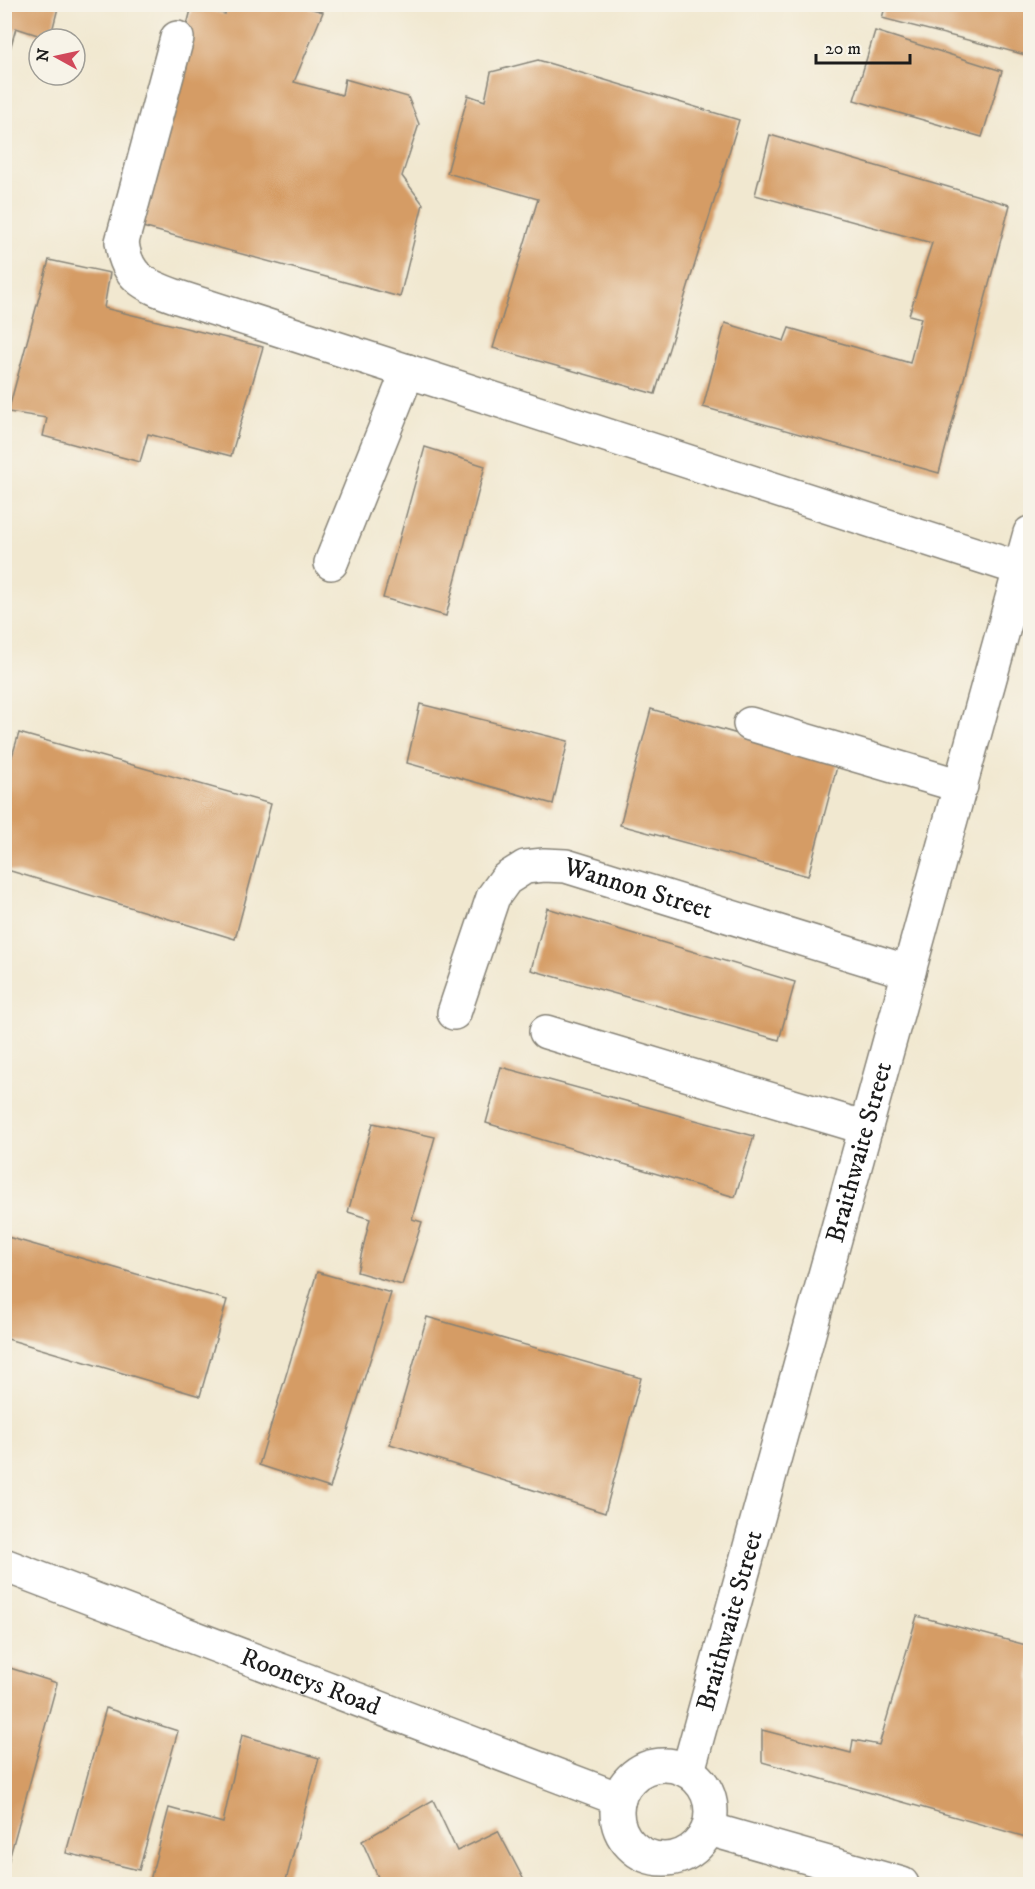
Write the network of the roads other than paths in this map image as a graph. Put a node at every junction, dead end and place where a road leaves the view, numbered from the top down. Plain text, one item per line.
1 (177, 38) dead end
2 (408, 371) junction
3 (1030, 533) edge
4 (331, 563) dead end
5 (1020, 569) junction
6 (750, 724) dead end
7 (961, 786) junction
8 (909, 972) junction
9 (454, 1013) dead end
10 (546, 1032) dead end
11 (866, 1128) junction
12 (4, 1565) edge
13 (688, 1771) junction
14 (619, 1799) junction
15 (709, 1828) junction
16 (646, 1871) edge
17 (902, 1884) edge

1 - 2 street
2 - 4 street
2 - 5 street
3 - 5 street, Braithwaite Street
5 - 7 street, Braithwaite Street
6 - 7 street
7 - 8 street, Braithwaite Street
8 - 9 street, Wannon Street
8 - 11 street, Braithwaite Street
10 - 11 street
11 - 13 street, Braithwaite Street
12 - 14 street, Rooneys Road
13 - 14 street
13 - 15 street
14 - 16 street
15 - 16 street
15 - 17 street

